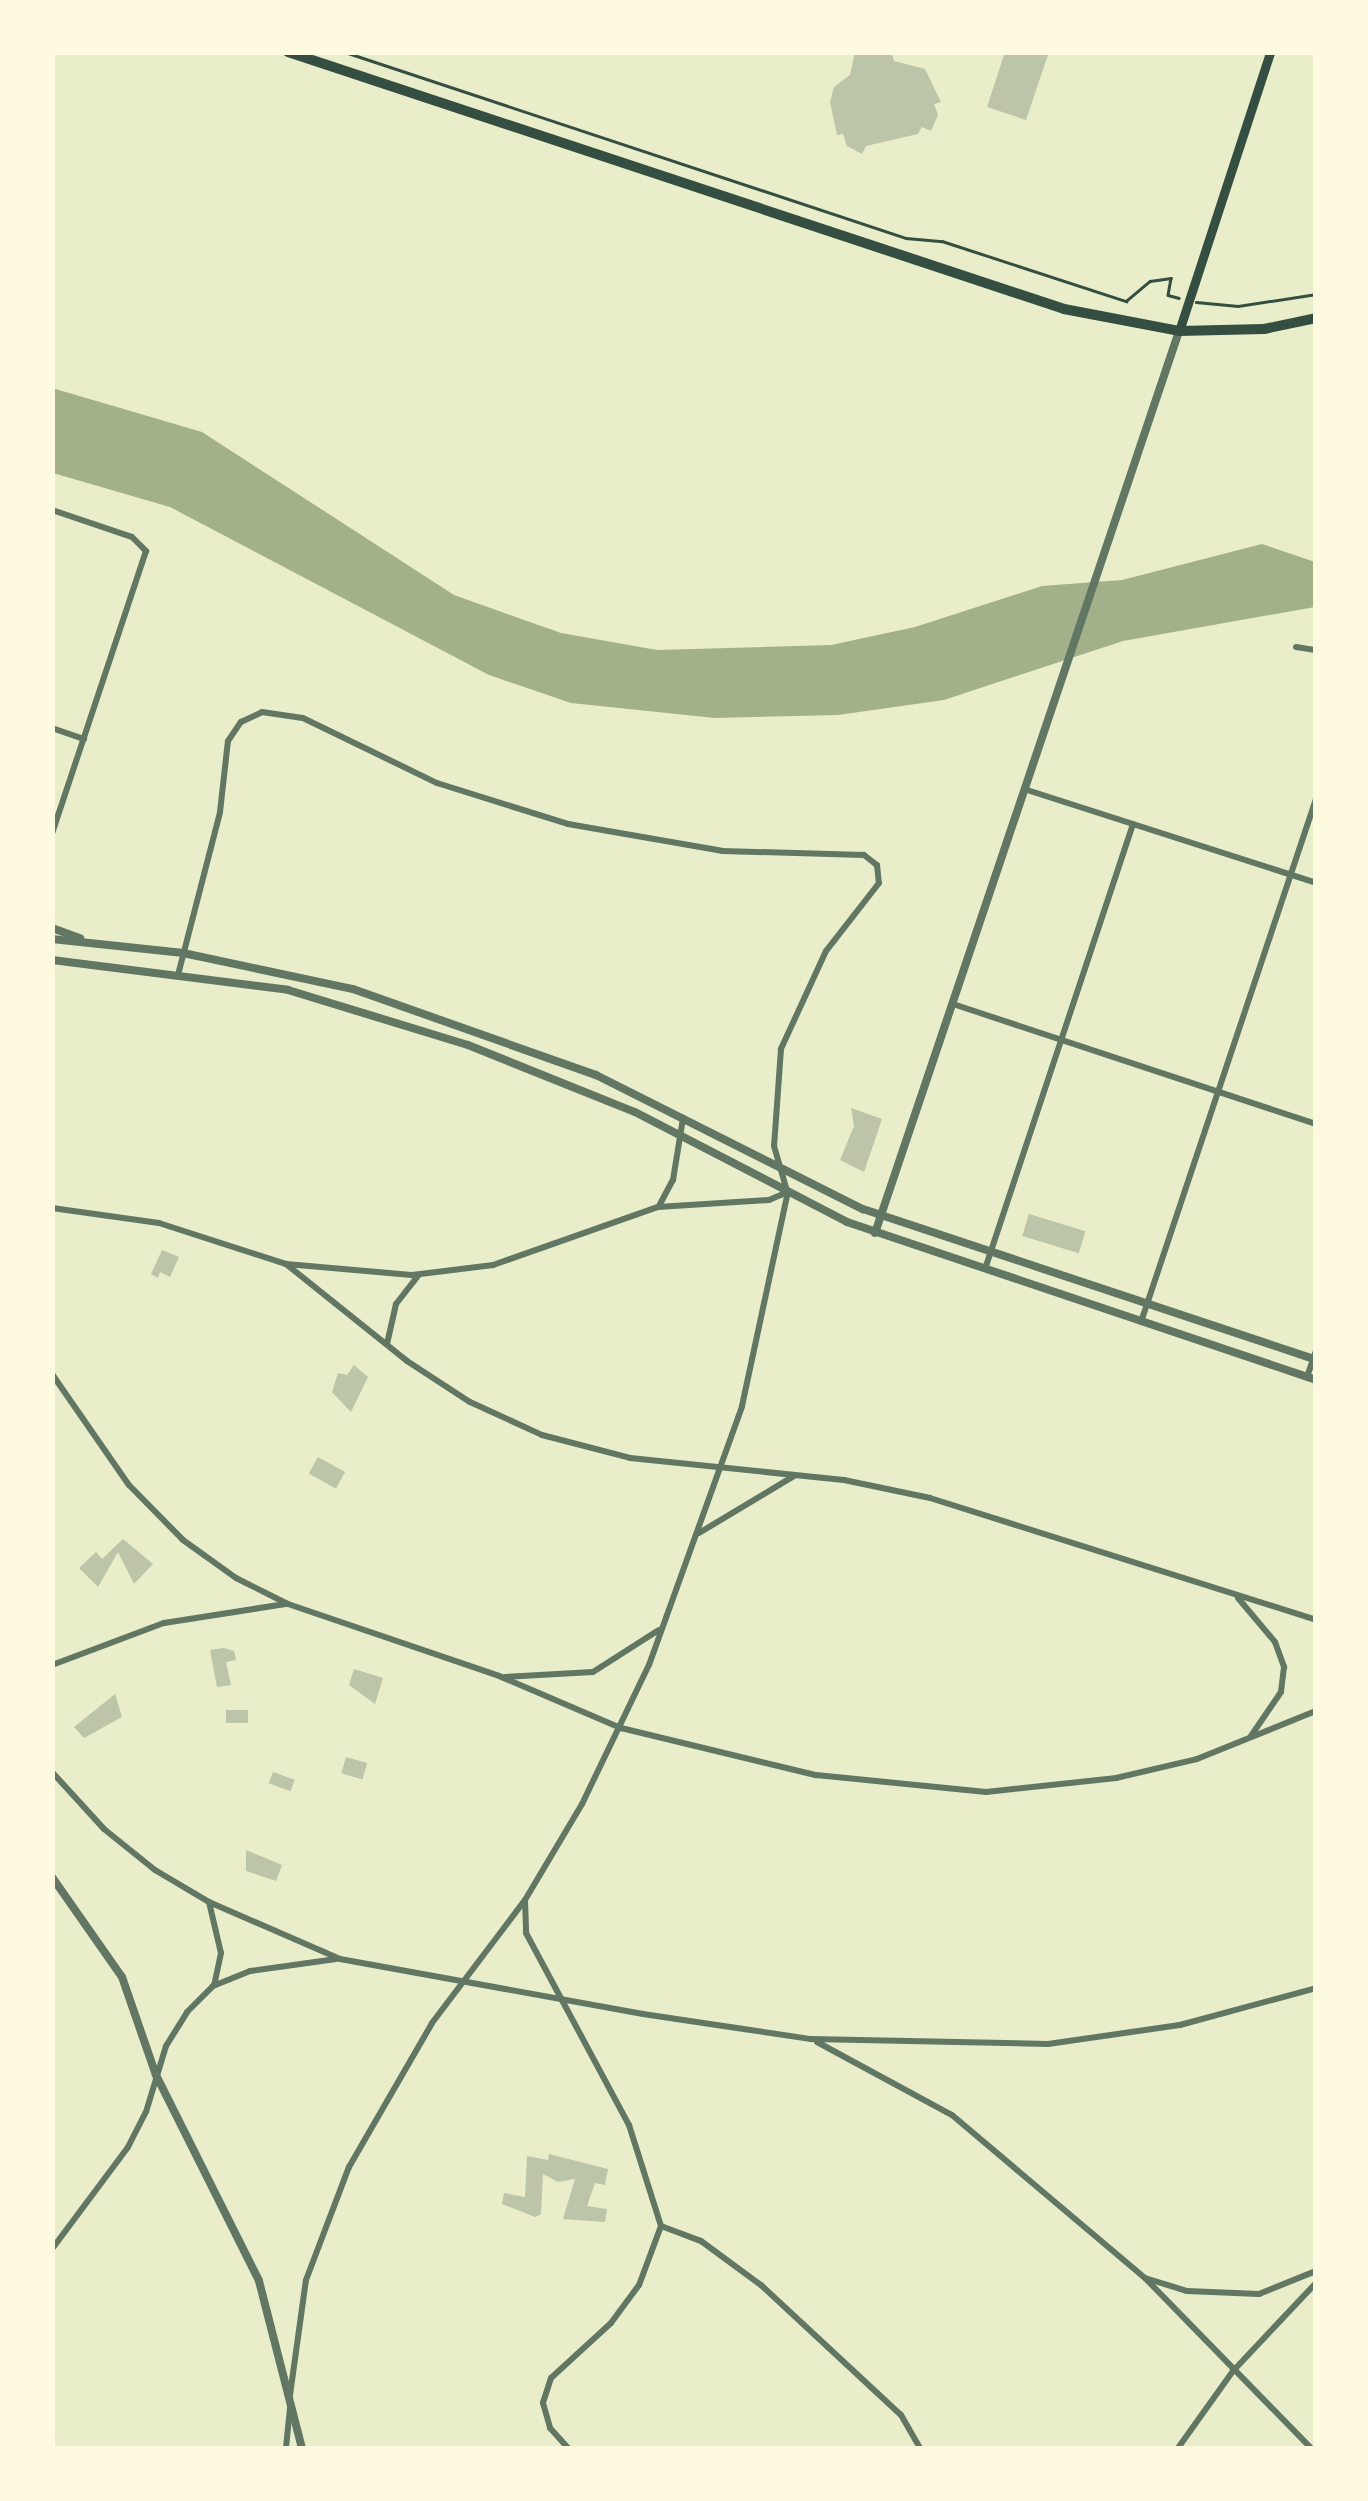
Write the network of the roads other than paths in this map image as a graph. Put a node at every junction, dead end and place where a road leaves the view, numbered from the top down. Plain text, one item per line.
1 (288, 52) edge
2 (1270, 52) edge
3 (1316, 318) edge
4 (1178, 330) junction
5 (52, 510) edge
6 (1296, 647) dead end
7 (1316, 650) edge
8 (52, 728) edge
9 (84, 739) junction
10 (1024, 789) junction
11 (1316, 799) edge
12 (1133, 824) junction
13 (52, 833) edge
14 (1290, 874) junction
15 (1316, 883) edge
16 (52, 928) edge
17 (52, 939) edge
18 (94, 943) junction
19 (184, 952) junction
20 (52, 960) edge
21 (179, 971) junction
22 (953, 1004) junction
23 (1060, 1040) junction
24 (1218, 1092) junction
25 (683, 1116) junction
26 (1316, 1124) edge
27 (680, 1135) junction
28 (776, 1164) junction
29 (788, 1192) junction
30 (658, 1207) junction
31 (52, 1208) edge
32 (881, 1216) junction
33 (875, 1233) junction
34 (990, 1252) junction
35 (286, 1264) junction
36 (984, 1270) junction
37 (419, 1275) junction
38 (1147, 1304) junction
39 (1141, 1322) junction
40 (387, 1344) junction
41 (1315, 1357) edge
42 (52, 1374) edge
43 (1311, 1378) edge
44 (722, 1470) junction
45 (795, 1476) junction
46 (698, 1533) junction
47 (1238, 1598) junction
48 (288, 1604) junction
49 (1316, 1620) edge
50 (663, 1627) junction
51 (52, 1664) edge
52 (499, 1676) junction
53 (1316, 1711) edge
54 (622, 1728) junction
55 (1247, 1741) junction
56 (52, 1772) edge
57 (52, 1876) edge
58 (524, 1900) junction
59 (209, 1902) junction
60 (340, 1959) junction
61 (462, 1979) junction
62 (214, 1986) junction
63 (1316, 1988) edge
64 (560, 1994) junction
65 (811, 2039) junction
66 (156, 2075) junction
67 (661, 2226) junction
68 (52, 2249) edge
69 (1316, 2271) edge
70 (1145, 2278) junction
71 (1316, 2283) edge
72 (1233, 2372) junction
73 (290, 2390) junction
74 (286, 2448) edge
75 (302, 2448) edge
76 (568, 2448) edge
77 (920, 2448) edge
78 (1178, 2448) edge
79 (1311, 2448) edge

1 - 4 main road
2 - 4 main road
3 - 4 main road
4 - 10 street
5 - 9 street
6 - 7 street
8 - 9 street
9 - 13 street
10 - 12 street
10 - 22 street
11 - 14 street
12 - 14 street
12 - 23 street
14 - 15 street
14 - 24 street
16 - 18 street
17 - 18 street
18 - 19 street
19 - 21 street
19 - 25 street
19 - 28 street
20 - 21 street
21 - 27 street
22 - 23 street
22 - 32 street
23 - 24 street
23 - 34 street
24 - 26 street
24 - 38 street
25 - 27 street
25 - 28 street
27 - 29 street
27 - 30 street
28 - 29 street
28 - 32 street
29 - 30 street
29 - 33 street
29 - 44 street
30 - 37 street
31 - 35 street
32 - 33 street
32 - 34 street
33 - 36 street
34 - 36 street
34 - 38 street
35 - 37 street
35 - 40 street
36 - 39 street
37 - 40 street
38 - 39 street
38 - 41 street
39 - 43 street
40 - 44 street
41 - 43 street
42 - 48 street
44 - 45 street
44 - 46 street
45 - 46 street
45 - 47 street
46 - 50 street
47 - 49 street
47 - 55 street
48 - 51 street
48 - 52 street
50 - 52 street
50 - 54 street
52 - 54 street
53 - 55 street
54 - 55 street
54 - 58 street
56 - 59 street
57 - 66 street
58 - 61 street
58 - 64 street
59 - 60 street
59 - 62 street
60 - 61 street
60 - 62 street
61 - 64 street
61 - 73 street
62 - 66 street
63 - 65 street
64 - 65 street
64 - 67 street
65 - 70 street
66 - 68 street
66 - 73 street
67 - 76 street
67 - 77 street
69 - 70 street
70 - 72 street
71 - 72 street
72 - 78 street
72 - 79 street
73 - 74 street
73 - 75 street

